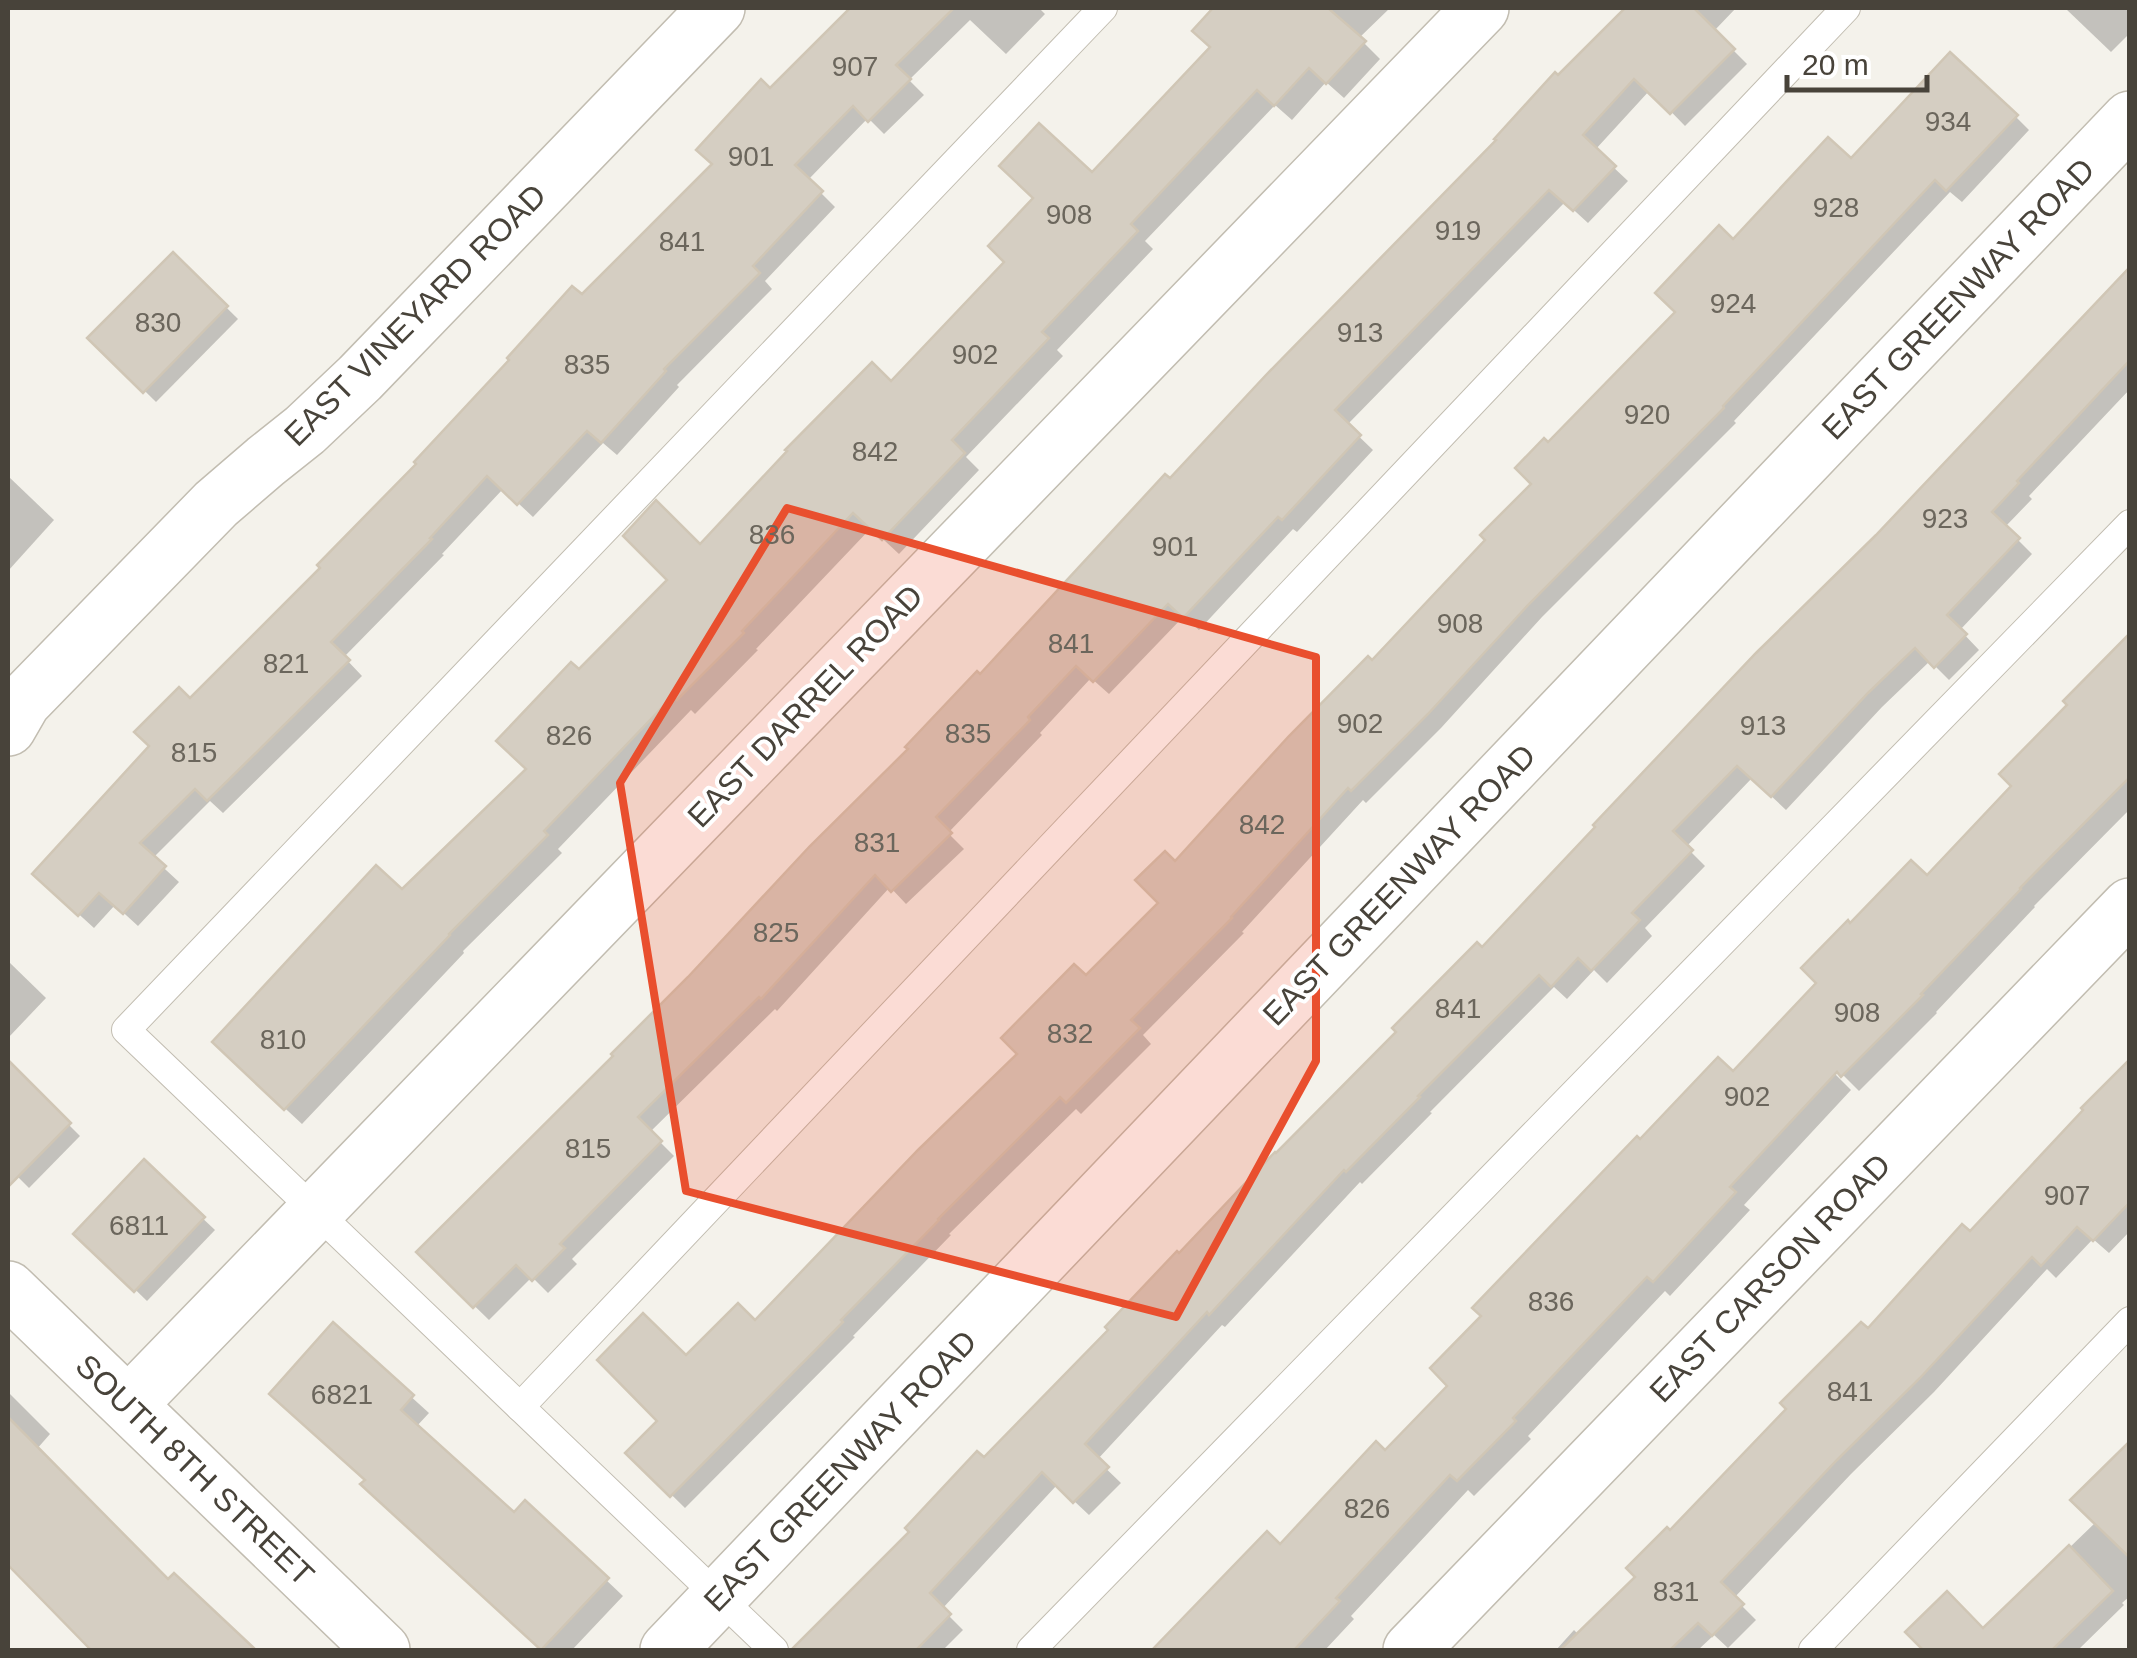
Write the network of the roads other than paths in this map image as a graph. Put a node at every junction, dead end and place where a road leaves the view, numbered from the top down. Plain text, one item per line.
1 (717, 8) edge
2 (1102, 8) edge
3 (1481, 8) edge
4 (1846, 8) edge
5 (2123, 139) edge
6 (2130, 524) edge
7 (13, 714) edge
8 (2130, 906) edge
9 (316, 1212) junction
10 (8, 1289) edge
11 (2130, 1321) edge
12 (129, 1404) junction
13 (520, 1408) junction
14 (719, 1598) junction
15 (382, 1650) edge
16 (668, 1650) edge
17 (774, 1650) edge
18 (1031, 1650) edge
19 (1412, 1650) edge
20 (1814, 1650) edge

1 - 7 street, EAST VINEYARD ROAD
2 - 9 lane
3 - 9 street, EAST DARREL ROAD
4 - 13 lane
5 - 14 street, EAST GREENWAY ROAD
6 - 18 lane
8 - 19 street, EAST CARSON ROAD
9 - 12 street, EAST DARREL ROAD
9 - 13 lane
10 - 12 street, SOUTH 8TH STREET
11 - 20 lane
12 - 15 street, SOUTH 8TH STREET
13 - 14 lane
14 - 16 street, EAST GREENWAY ROAD
14 - 17 lane

